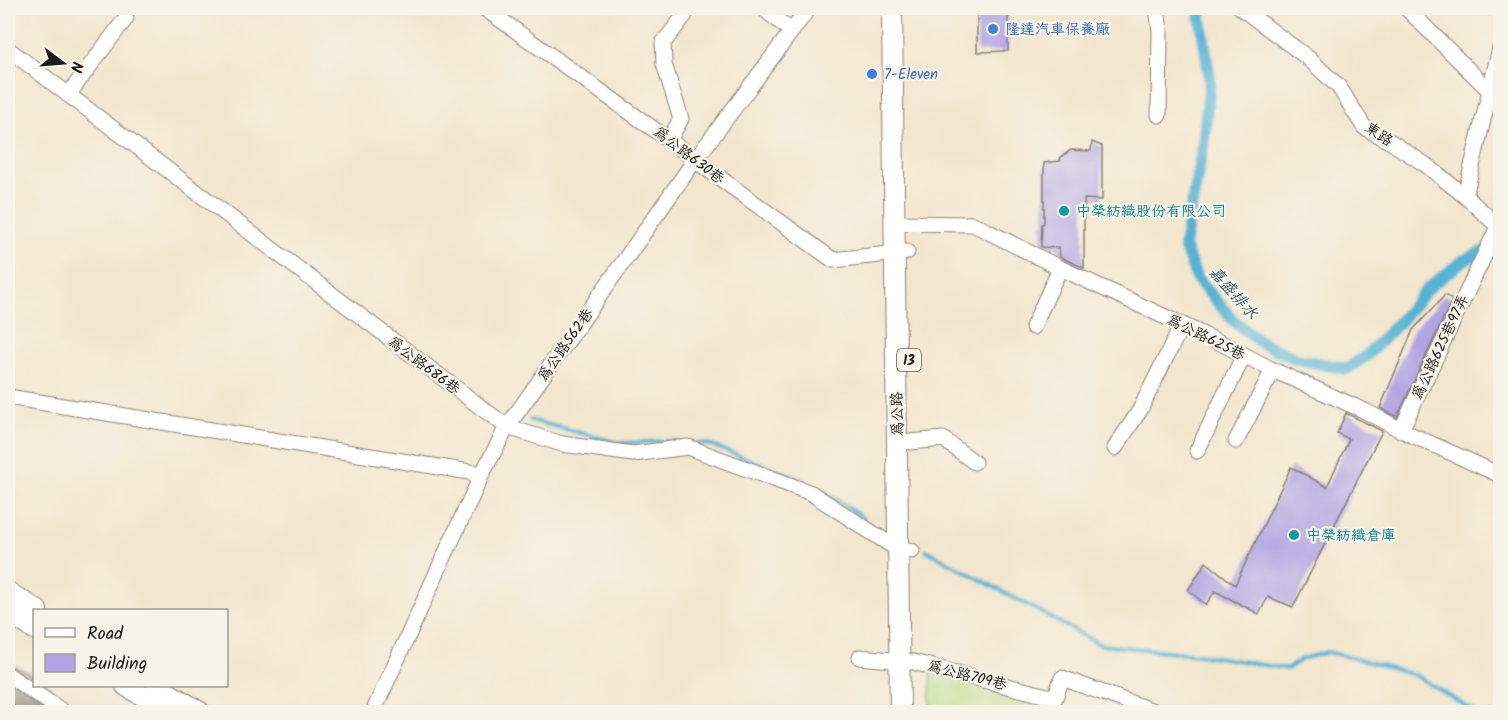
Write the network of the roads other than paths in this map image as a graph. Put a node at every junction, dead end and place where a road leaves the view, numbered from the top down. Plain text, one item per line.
1 (484, 8) edge
2 (763, 8) edge
3 (809, 8) edge
4 (892, 8) edge
5 (905, 8) edge
6 (1157, 8) edge
7 (1241, 8) edge
8 (1406, 8) edge
9 (685, 15) dead end
10 (126, 18) dead end
11 (791, 32) junction
12 (1500, 48) edge
13 (8, 49) edge
14 (1495, 93) edge
15 (68, 95) junction
16 (1159, 115) dead end
17 (669, 140) junction
18 (696, 160) junction
19 (1465, 196) junction
20 (901, 223) junction
21 (1499, 228) edge
22 (901, 253) junction
23 (1060, 268) junction
24 (1182, 325) junction
25 (1033, 327) dead end
26 (1244, 355) junction
27 (1273, 370) junction
28 (8, 397) edge
29 (507, 428) junction
30 (1401, 430) junction
31 (1236, 441) dead end
32 (910, 442) junction
33 (1115, 448) dead end
34 (1197, 450) dead end
35 (974, 462) dead end
36 (482, 474) junction
37 (1500, 475) edge
38 (905, 550) junction
39 (8, 592) edge
40 (35, 609) edge
41 (8, 612) edge
42 (33, 627) edge
43 (860, 657) dead end
44 (906, 661) junction
45 (8, 675) edge
46 (128, 687) edge
47 (159, 687) edge
48 (1053, 705) edge
49 (62, 711) dead end
50 (170, 712) edge
51 (200, 712) edge
52 (374, 712) edge
53 (900, 712) edge
54 (913, 712) edge
55 (1156, 712) edge

1 - 17 street, 為公路630巷
2 - 11 street
3 - 11 street, 為公路562巷
4 - 20 main road, 為公路 / 13
5 - 20 main road, 為公路 / 13
6 - 16 street
7 - 19 street, 東路
8 - 14 street
9 - 17 street
10 - 15 street
11 - 18 street, 為公路562巷
12 - 14 street
13 - 15 street, 為公路686巷
14 - 19 street
15 - 29 street, 為公路686巷
17 - 18 street, 為公路630巷
18 - 22 street, 為公路630巷
18 - 29 street, 為公路562巷
19 - 21 street, 東路
20 - 22 main road, 為公路 / 13
20 - 23 street, 為公路625巷
21 - 30 street, 為公路625巷97弄
22 - 32 main road, 為公路 / 13
22 - 38 main road, 為公路 / 13
23 - 24 street, 為公路625巷
23 - 25 street
24 - 26 street, 為公路625巷
24 - 33 street
26 - 27 street, 為公路625巷
26 - 34 street
27 - 30 street, 為公路625巷
27 - 31 street
28 - 36 street
29 - 36 street, 為公路562巷
29 - 38 street, 為公路686巷
30 - 37 street, 為公路625巷
32 - 35 street
32 - 38 main road, 為公路 / 13
36 - 52 street, 為公路562巷
38 - 44 main road, 為公路 / 13
39 - 40 main road
41 - 42 main road
43 - 44 street, 為公路709巷
44 - 48 street, 為公路709巷
44 - 53 main road, 為公路 / 13
44 - 54 main road, 為公路 / 13
45 - 49 street
46 - 50 main road
47 - 51 main road
48 - 55 street, 為公路709巷

